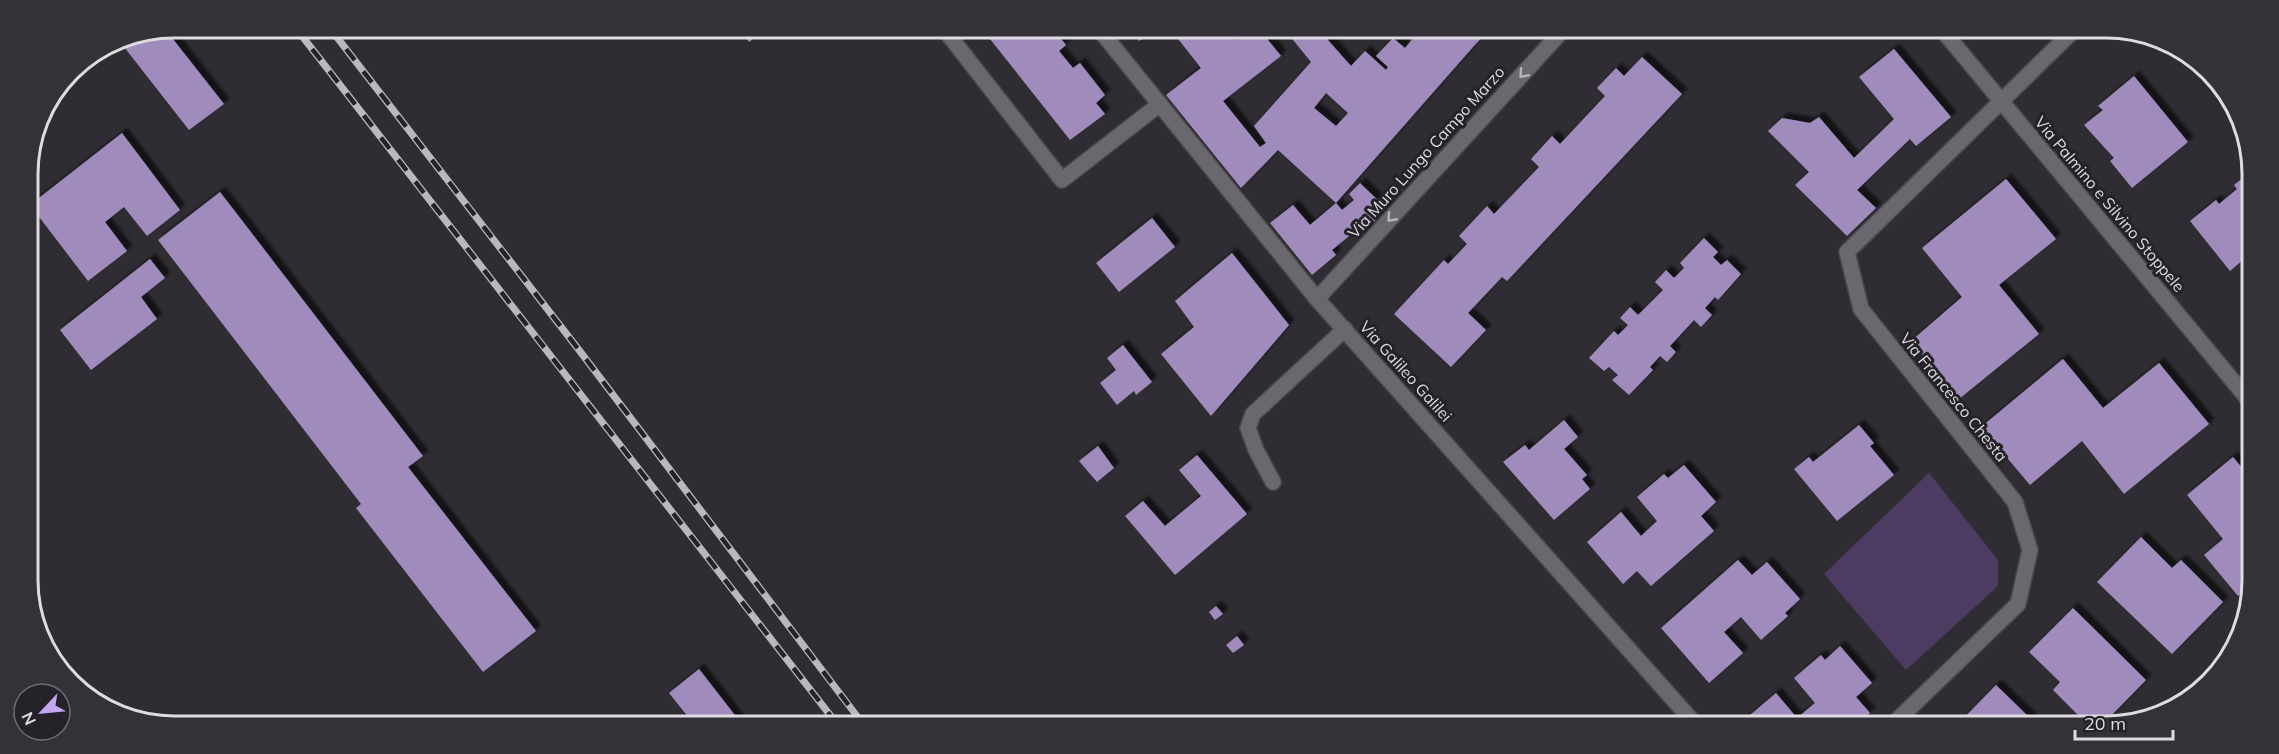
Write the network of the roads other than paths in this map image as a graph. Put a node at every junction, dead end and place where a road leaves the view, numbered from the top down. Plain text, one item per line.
1 (951, 38) edge
2 (1107, 38) edge
3 (1556, 38) edge
4 (1949, 38) edge
5 (2066, 38) edge
6 (2002, 102) junction
7 (1160, 104) junction
8 (1317, 299) junction
9 (1345, 329) junction
10 (2242, 392) edge
11 (1273, 482) dead end
12 (1688, 716) edge
13 (1901, 716) edge

1 - 7 street
2 - 7 street, Via Galileo Galilei
3 -> 8 street, Via Muro Lungo Campo Marzo
4 - 6 street, Via Palmino e Silvino Stoppele
5 - 6 street
6 - 10 street, Via Palmino e Silvino Stoppele
6 - 13 street, Via Francesco Chesta
7 - 8 street, Via Galileo Galilei
8 - 9 street, Via Galileo Galilei
9 - 11 street
9 - 12 street, Via Galileo Galilei

